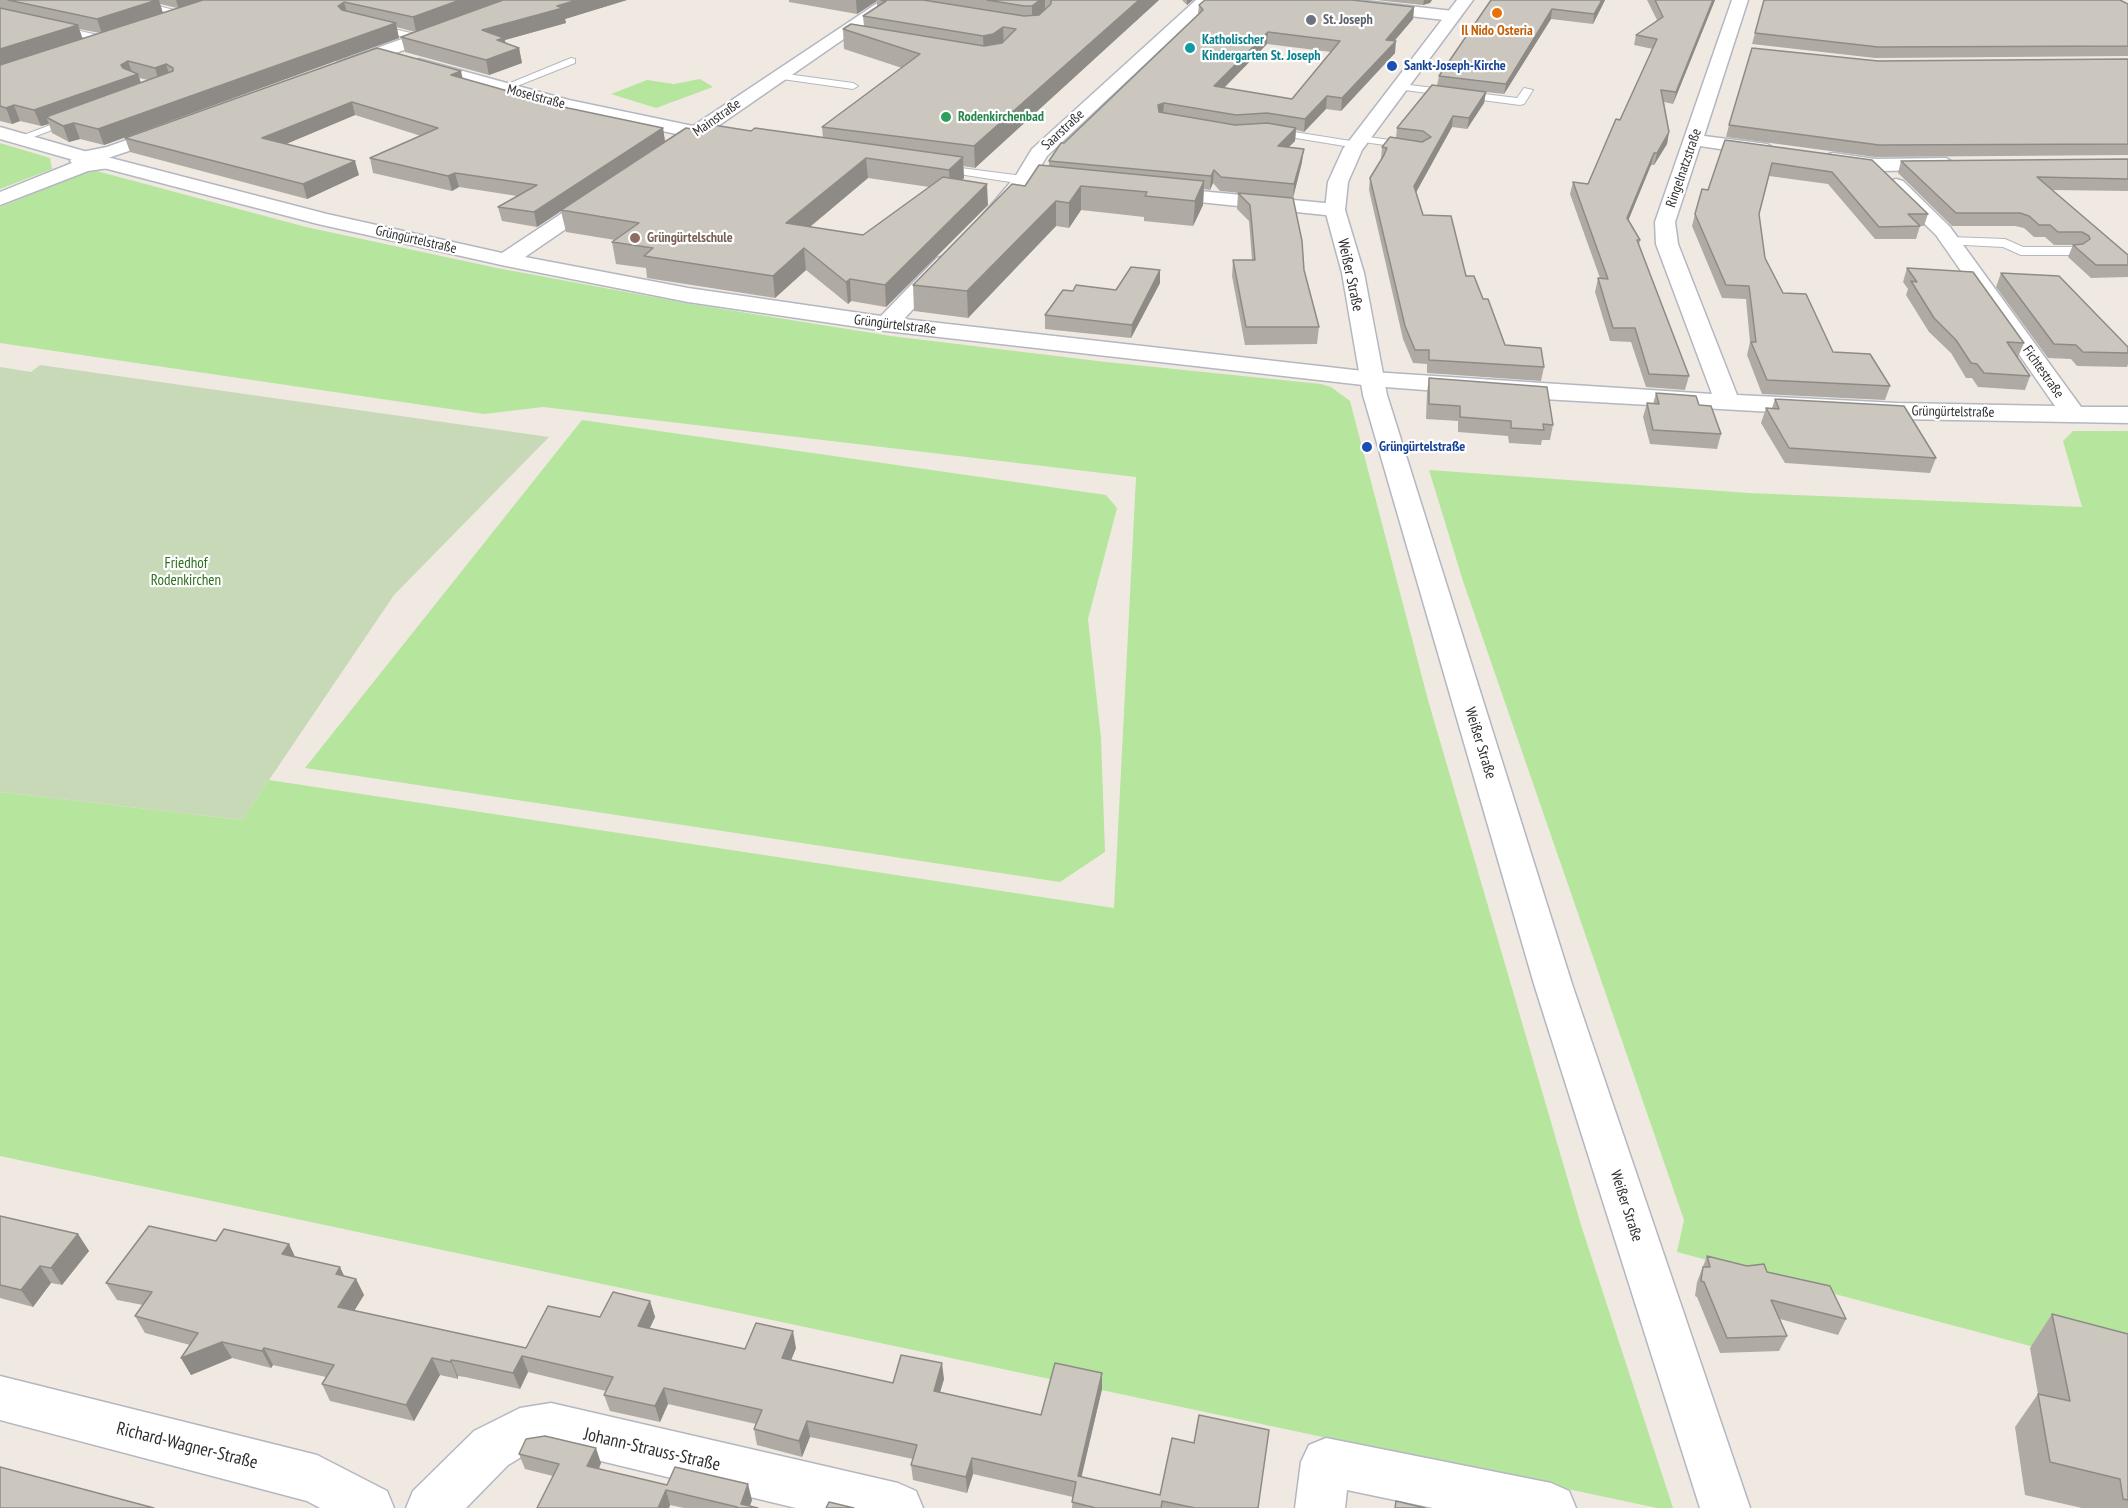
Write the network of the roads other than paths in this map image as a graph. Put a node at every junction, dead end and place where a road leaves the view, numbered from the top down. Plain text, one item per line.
1 (120, 0) edge
2 (525, 0) edge
3 (1205, 0) edge
4 (1315, 0) edge
5 (1466, 0) edge
6 (1740, 0) edge
7 (888, 6) edge
8 (207, 7) edge
9 (186, 14) junction
10 (1453, 16) junction
11 (158, 23) edge
12 (359, 24) edge
13 (43, 26) edge
14 (127, 33) edge
15 (422, 38) junction
16 (107, 40) junction
17 (1723, 48) junction
18 (75, 51) edge
19 (1746, 51) dead end
20 (381, 53) junction
21 (571, 62) dead end
22 (332, 71) edge
23 (779, 76) junction
24 (853, 87) dead end
25 (1401, 87) junction
26 (503, 88) junction
27 (1528, 90) dead end
28 (85, 116) edge
29 (187, 124) edge
30 (694, 132) junction
31 (1256, 132) edge
32 (0, 133) edge
33 (717, 136) edge
34 (19, 139) junction
35 (1694, 140) junction
36 (1359, 142) junction
37 (1421, 148) edge
38 (1784, 152) edge
39 (1818, 157) edge
40 (97, 159) junction
41 (650, 164) edge
42 (1967, 164) edge
43 (1875, 165) junction
44 (928, 167) edge
45 (1023, 180) junction
46 (1046, 182) edge
47 (621, 183) edge
48 (1138, 191) edge
49 (0, 199) edge
50 (1335, 210) junction
51 (977, 231) edge
52 (1950, 241) junction
53 (961, 248) edge
54 (2077, 251) edge
55 (506, 260) junction
56 (886, 324) junction
57 (1372, 379) junction
58 (1728, 403) junction
59 (2074, 415) junction
60 (2128, 415) edge
61 (0, 1398) edge
62 (369, 1508) edge
63 (431, 1508) edge
64 (898, 1508) edge
65 (1320, 1508) edge
66 (1551, 1508) edge
67 (1725, 1508) edge

1 - 9 lane
2 - 15 street
3 - 45 street, Saarstraße
4 - 10 street
5 - 10 street, Weißer Straße
6 - 17 street, Ringelnatzstraße
7 - 23 street, Mainstraße
8 - 9 street
9 - 11 street
10 - 25 street, Weißer Straße
12 - 15 lane
13 - 16 lane
14 - 16 street
15 - 20 street
16 - 18 street
17 - 19 street
17 - 35 street, Ringelnatzstraße
20 - 22 street
20 - 26 street, Moselstraße
21 - 26 lane
23 - 24 lane
23 - 30 street, Mainstraße
25 - 27 lane
25 - 36 street, Weißer Straße
26 - 30 street, Moselstraße
28 - 34 lane
29 - 40 street
30 - 33 lane
30 - 41 street, Mainstraße
31 - 36 lane
32 - 34 street, Grüngürtelstraße
34 - 40 street, Grüngürtelstraße
35 - 38 street
35 - 58 street, Ringelnatzstraße
36 - 37 lane
36 - 50 street, Weißer Straße
39 - 43 street
40 - 49 street
40 - 55 street, Grüngürtelstraße
42 - 43 street
43 - 52 street, Fichtestraße
44 - 45 lane
45 - 46 street
45 - 51 street, Saarstraße
47 - 55 street
48 - 50 street
50 - 57 street, Weißer Straße
52 - 54 lane
52 - 59 street, Fichtestraße
53 - 56 street
55 - 56 street, Grüngürtelstraße
56 - 57 street, Grüngürtelstraße
57 - 58 street, Grüngürtelstraße
57 - 67 street, Weißer Straße
58 - 59 street, Grüngürtelstraße
59 - 60 street, Grüngürtelstraße
61 - 62 street, Richard-Wagner-Straße
63 - 64 street, Johann-Strauss-Straße
65 - 66 street

